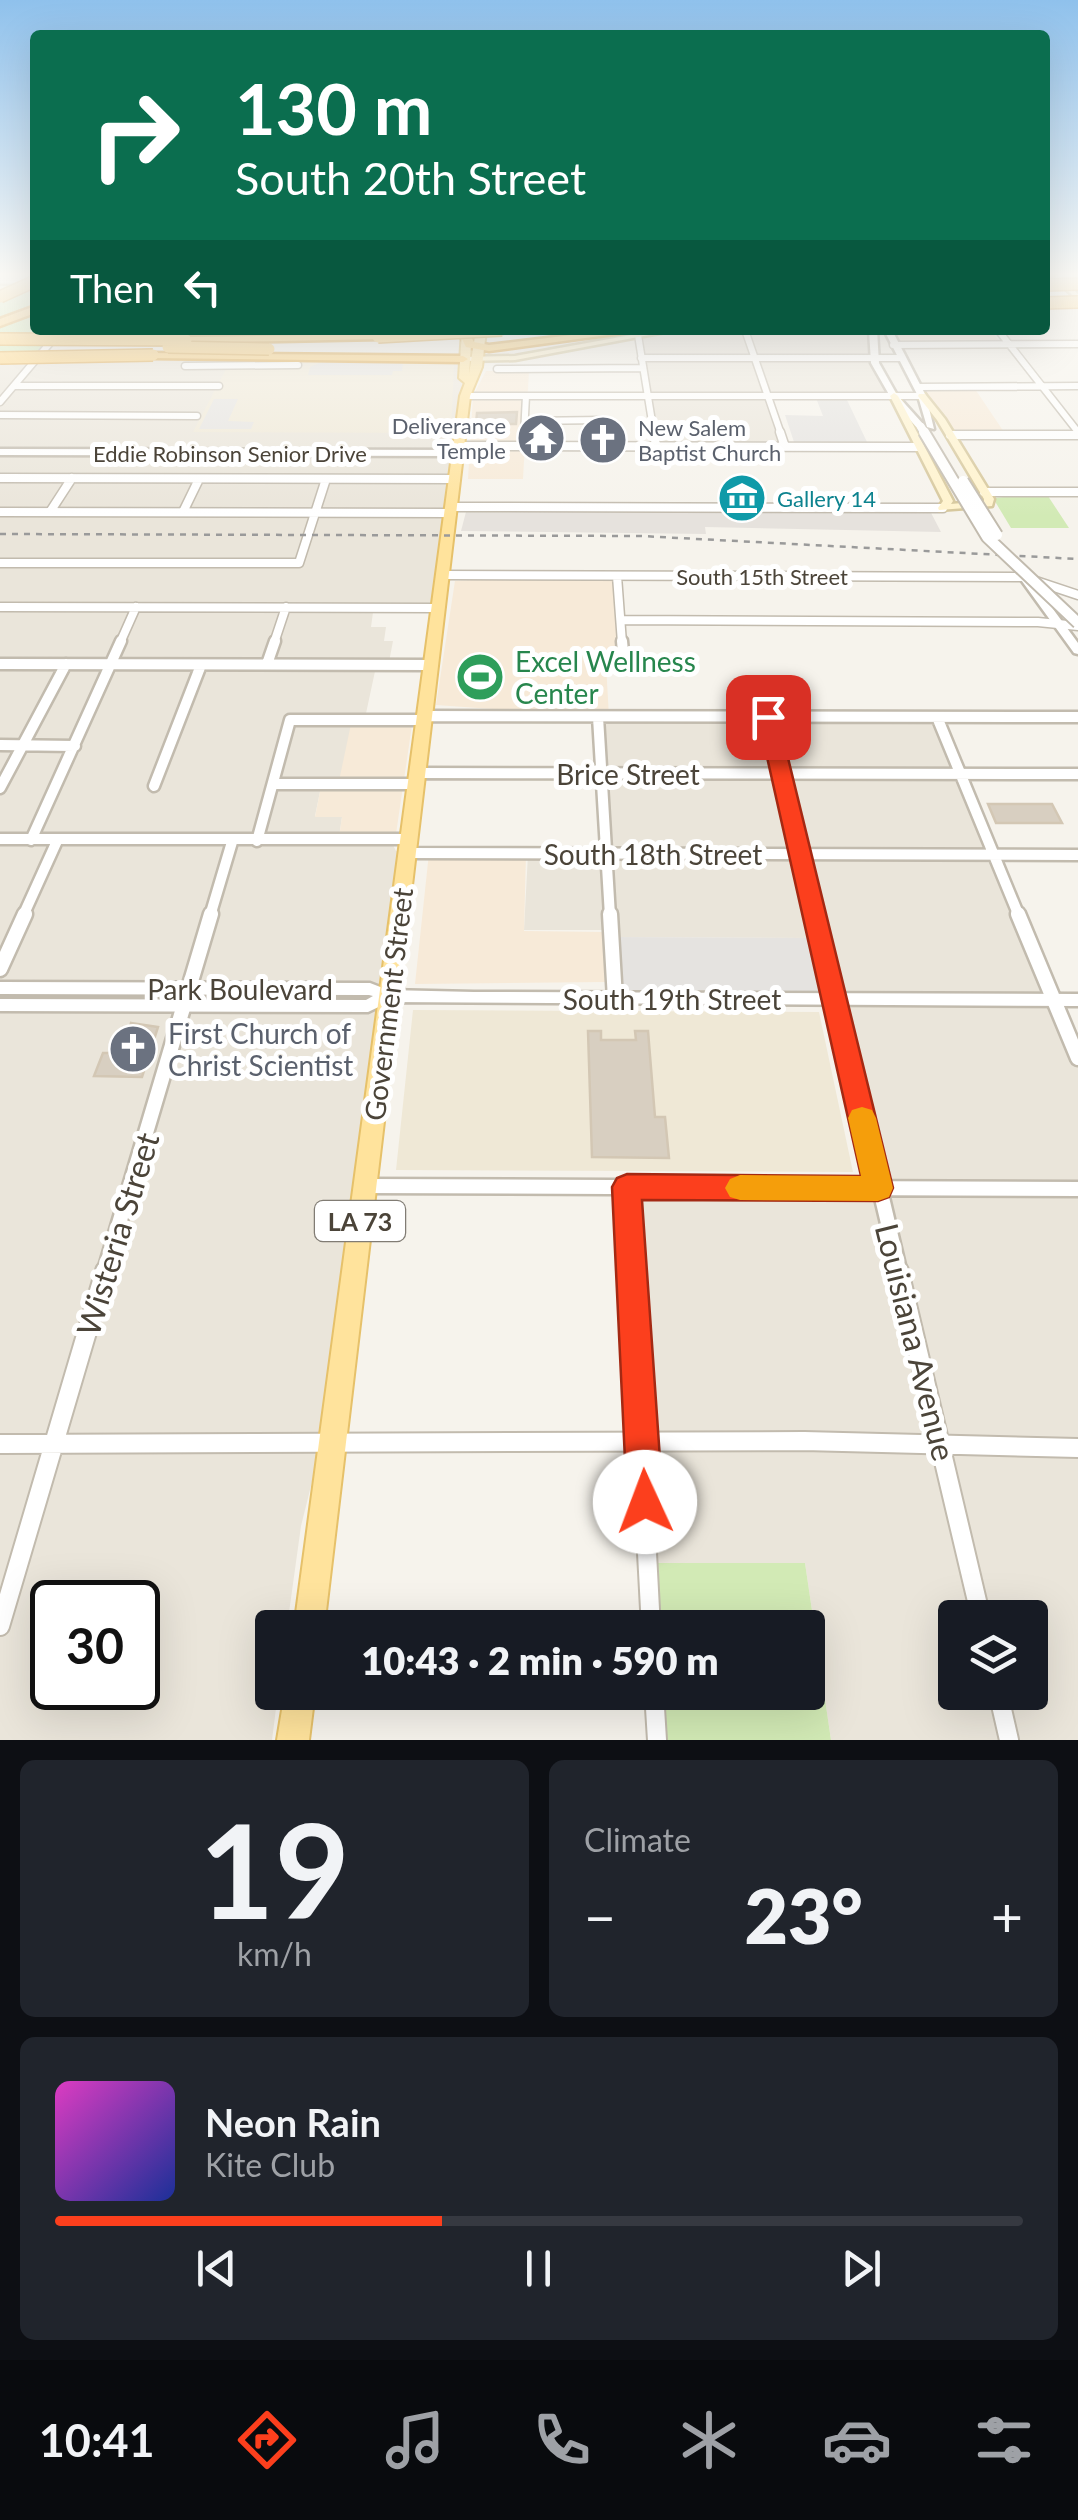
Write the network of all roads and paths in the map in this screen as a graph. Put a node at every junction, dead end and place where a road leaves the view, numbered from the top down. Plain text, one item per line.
1 (41, 354) edge
2 (271, 354) edge
3 (445, 354) edge
4 (464, 354) edge
5 (475, 354) edge
6 (478, 354) edge
7 (496, 354) edge
8 (531, 354) edge
9 (641, 354) edge
10 (753, 354) edge
11 (873, 354) edge
12 (898, 354) edge
13 (1018, 354) edge
14 (478, 358) junction
15 (513, 358) junction
16 (641, 358) junction
17 (754, 358) junction
18 (873, 358) junction
19 (900, 358) junction
20 (463, 359) junction
21 (0, 360) edge
22 (35, 361) junction
23 (298, 365) dead end
24 (496, 368) dead end
25 (643, 368) junction
26 (530, 369) junction
27 (468, 381) junction
28 (14, 386) junction
29 (174, 386) junction
30 (219, 386) dead end
31 (1043, 386) junction
32 (1078, 386) edge
33 (920, 391) junction
34 (465, 396) junction
35 (526, 396) junction
36 (648, 396) junction
37 (768, 396) junction
38 (894, 396) junction
39 (0, 402) edge
40 (0, 415) edge
41 (196, 416) dead end
42 (526, 420) junction
43 (603, 420) dead end
44 (926, 427) junction
45 (1078, 434) edge
46 (950, 435) junction
47 (524, 446) junction
48 (656, 446) junction
49 (785, 447) junction
50 (918, 447) junction
51 (460, 450) junction
52 (0, 452) edge
53 (0, 478) edge
54 (72, 478) junction
55 (199, 479) junction
56 (326, 479) junction
57 (456, 479) junction
58 (984, 492) junction
59 (1078, 492) edge
60 (943, 508) junction
61 (453, 510) junction
62 (0, 512) edge
63 (50, 512) junction
64 (183, 512) junction
65 (316, 513) junction
66 (0, 563) edge
67 (443, 575) junction
68 (617, 576) junction
69 (1024, 577) junction
70 (1078, 595) edge
71 (136, 606) junction
72 (0, 607) edge
73 (286, 607) junction
74 (439, 608) junction
75 (1078, 610) edge
76 (620, 620) junction
77 (1061, 623) junction
78 (1078, 625) edge
79 (1078, 651) edge
80 (624, 663) dead end
81 (0, 664) edge
82 (66, 664) junction
83 (110, 664) junction
84 (267, 664) junction
85 (201, 665) junction
86 (431, 665) junction
87 (598, 716) junction
88 (768, 717) junction
89 (938, 717) junction
90 (1078, 717) edge
91 (424, 718) junction
92 (0, 745) edge
93 (22, 746) junction
94 (75, 746) junction
95 (602, 774) junction
96 (782, 774) junction
97 (960, 774) junction
98 (1078, 774) edge
99 (417, 778) junction
100 (273, 784) junction
101 (154, 786) dead end
102 (0, 788) edge
103 (0, 839) edge
104 (31, 840) junction
105 (57, 841) junction
106 (257, 841) junction
107 (232, 842) junction
108 (408, 846) junction
109 (607, 854) junction
110 (800, 854) junction
111 (994, 856) junction
112 (1078, 856) edge
113 (0, 969) edge
114 (0, 988) edge
115 (387, 996) junction
116 (188, 997) junction
117 (615, 999) junction
118 (834, 999) junction
119 (1054, 1000) junction
120 (1078, 1000) edge
121 (0, 1005) edge
122 (1078, 1058) edge
123 (365, 1186) junction
124 (627, 1187) junction
125 (878, 1188) junction
126 (1078, 1189) edge
127 (642, 1441) junction
128 (940, 1442) junction
129 (0, 1444) edge
130 (54, 1444) junction
131 (332, 1446) junction
132 (1078, 1448) edge
133 (977, 1600) edge
134 (310, 1610) edge
135 (650, 1610) edge
136 (0, 1626) edge
137 (297, 1710) edge
138 (655, 1710) edge
139 (1002, 1710) edge
140 (293, 1740) edge
141 (657, 1740) edge
142 (1009, 1740) edge

1 - 22 street
2 - 21 highway, bridge
3 - 20 highway
4 - 20 main road, Government Street / LA 73
5 - 14 highway
6 - 14 main road, Government Street / LA 73
7 - 14 highway
8 - 15 main road
9 - 16 street
10 - 17 street
11 - 18 street
12 - 19 street
13 - 31 street
14 - 15 main road
14 - 20 main road
14 - 27 main road, Government Street / LA 73
15 - 26 street
16 - 17 street
16 - 25 street
17 - 18 street
17 - 37 street
18 - 19 street
18 - 38 street
19 - 33 street
20 - 27 main road, Government Street / LA 73
21 - 22 street
22 - 28 street
23 - 29 street
24 - 26 street
25 - 26 street
25 - 36 street
27 - 34 main road, Government Street / LA 73
28 - 29 street
28 - 39 street
29 - 30 street
31 - 32 street
31 - 33 street
31 - 45 street
33 - 38 street
33 - 44 street
33 - 46 main road
34 - 35 street
34 - 51 main road, Government Street / LA 73
35 - 36 street
35 - 42 street
36 - 37 street
36 - 48 street
37 - 38 street
37 - 49 street
38 - 44 street
38 - 50 main road
40 - 41 street
42 - 43 street
42 - 47 street
44 - 75 street, bridge
44 - 78 street, bridge
45 - 46 street
46 - 58 main road
47 - 48 street
47 - 51 street
48 - 49 street
49 - 50 street
50 - 60 main road
51 - 52 street, Eddie Robinson Senior Drive
51 - 57 main road, Government Street / LA 73
53 - 54 street
54 - 55 street
54 - 63 street
55 - 56 street
55 - 64 street
56 - 57 street
56 - 65 street
57 - 61 main road, Government Street / LA 73
58 - 59 street
58 - 60 main road
60 - 61 street
61 - 65 street
61 - 67 main road, Government Street / LA 73
62 - 63 street
63 - 64 street
64 - 65 street
65 - 66 street
67 - 68 street, South 15th Street
67 - 74 main road, Government Street / LA 73
68 - 69 street, South 15th Street
68 - 76 street
69 - 70 street, South 15th Street
69 - 77 street
71 - 72 street
71 - 73 street
71 - 83 street
73 - 74 street
73 - 84 street
74 - 86 main road, Government Street / LA 73
76 - 77 street
76 - 80 street
77 - 78 street
77 - 79 street
81 - 82 street
82 - 83 street
82 - 93 street
83 - 85 street
83 - 94 street
84 - 85 street
84 - 86 street
85 - 101 street
86 - 91 main road, Government Street / LA 73
87 - 88 street
87 - 91 street
87 - 95 street
88 - 89 street
88 - 96 street, Louisiana Avenue
89 - 90 street
89 - 97 street
91 - 99 main road, Government Street / LA 73
91 - 100 street
92 - 93 street
93 - 94 street
93 - 102 street
94 - 104 street
95 - 96 street, Brice Street
95 - 99 street, Brice Street
95 - 109 street
96 - 97 street, Brice Street
96 - 110 street, Louisiana Avenue
97 - 98 street, Brice Street
97 - 111 street
99 - 100 street, Brice Street
99 - 108 main road, Government Street / LA 73
100 - 106 street
103 - 104 street, South 18th Street
104 - 105 street, South 18th Street
105 - 107 street, South 18th Street
105 - 113 street
106 - 107 street, South 18th Street
106 - 108 street, South 18th Street
107 - 116 street, Wisteria Street
108 - 109 street, South 18th Street
108 - 115 main road, Government Street / LA 73
109 - 110 street, South 18th Street
109 - 117 street
110 - 111 street, South 18th Street
110 - 118 street, Louisiana Avenue
111 - 112 street, South 18th Street
111 - 119 street
114 - 116 street, Park Boulevard
115 - 116 street, Park Boulevard
115 - 116 street, Park Boulevard
115 - 117 street, South 19th Street
115 - 123 main road, Government Street / LA 73
116 - 121 street
116 - 130 street, Wisteria Street
117 - 118 street, South 19th Street
118 - 119 street, South 19th Street
118 - 125 street, Louisiana Avenue
119 - 120 street, South 19th Street
119 - 122 street
123 - 124 street
123 - 131 main road, Government Street / LA 73
124 - 125 street
124 - 127 street
125 - 126 street
125 - 128 street, Louisiana Avenue
127 - 128 street
127 - 131 street
127 - 135 street
128 - 132 street
128 - 133 street, Louisiana Avenue
129 - 130 street
130 - 131 street
130 - 136 street, Wisteria Street
131 - 134 main road, Government Street / LA 73
137 - 140 main road
138 - 141 street
139 - 142 street

